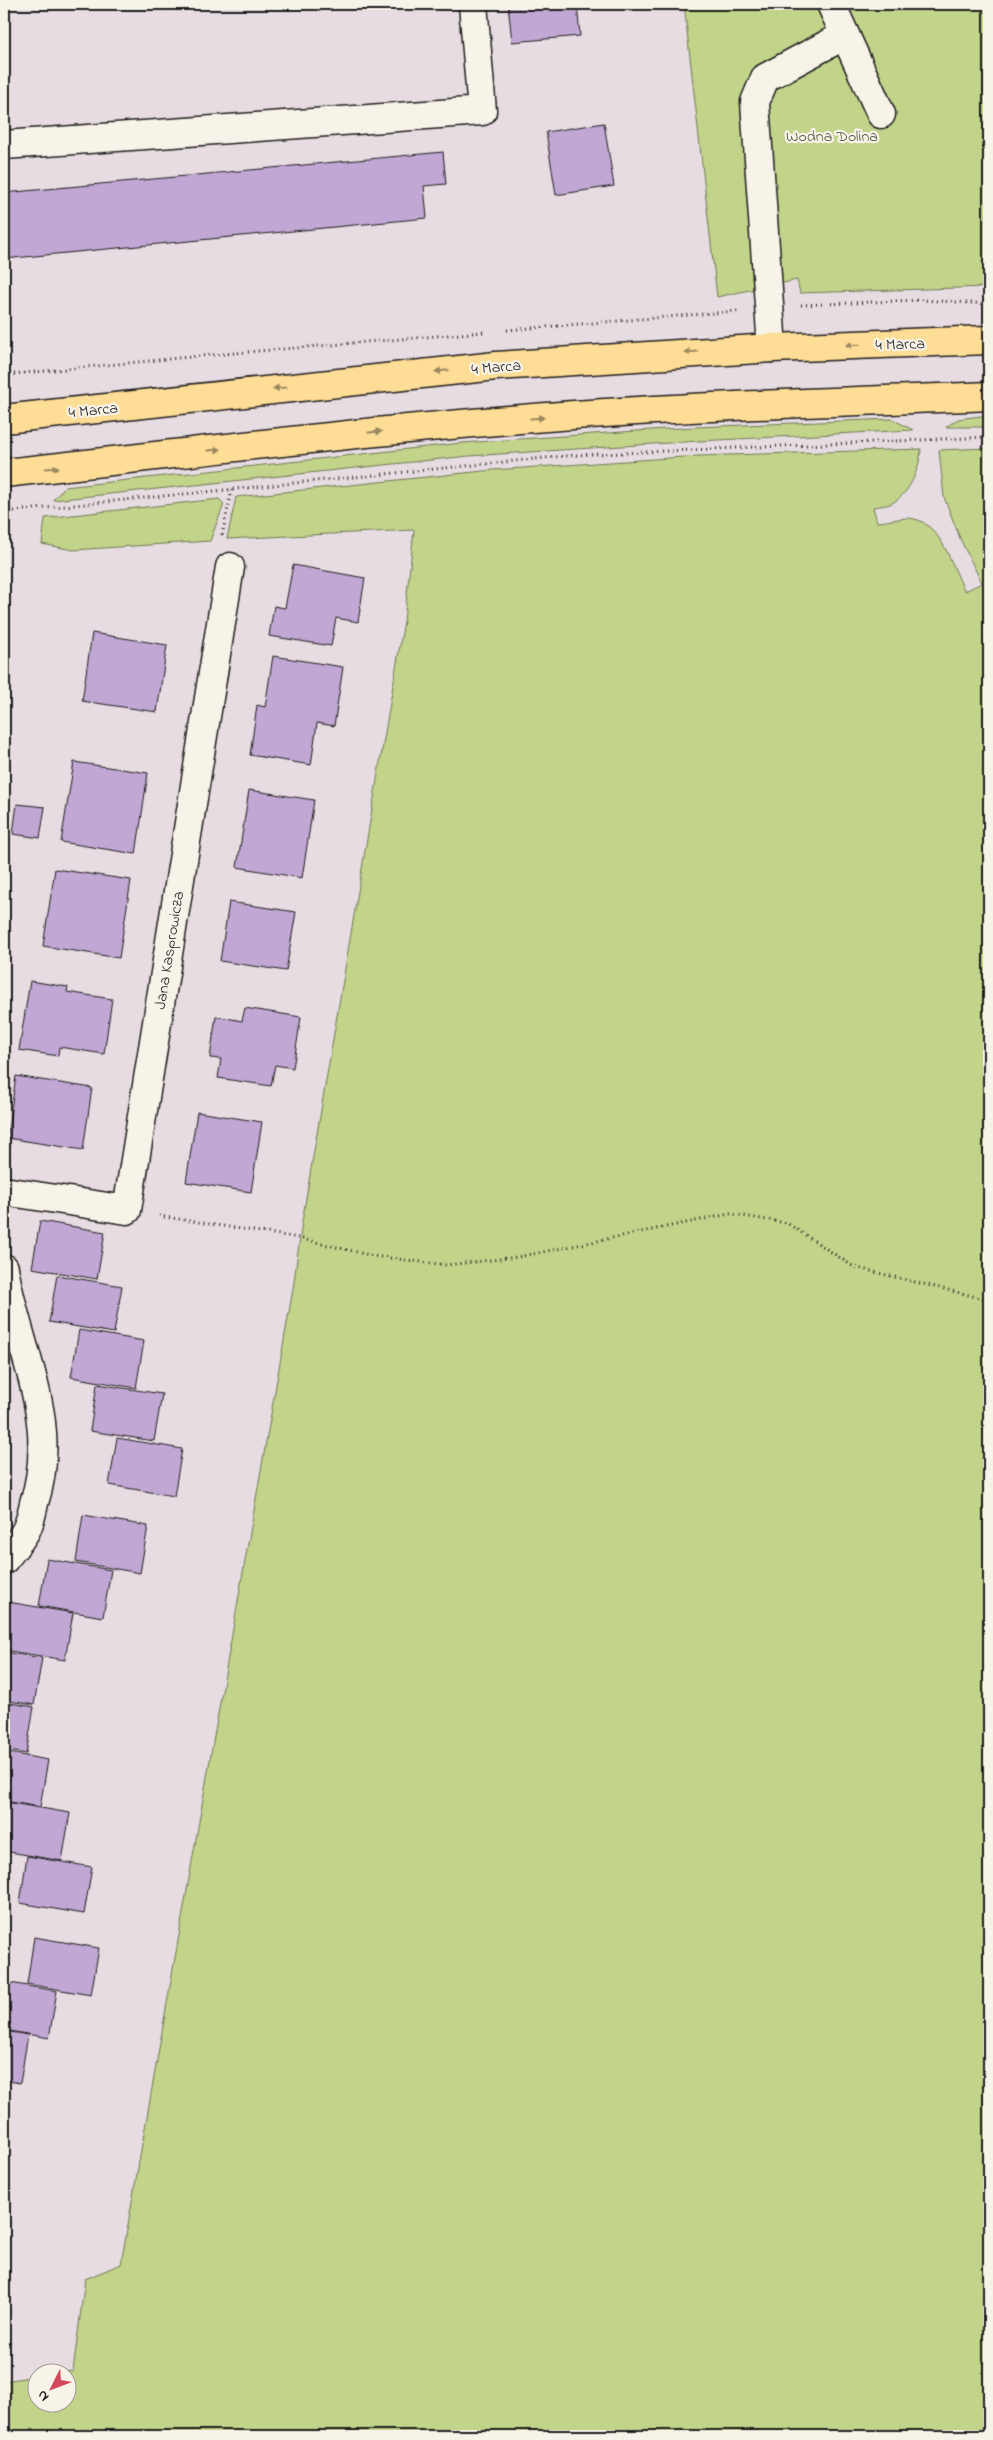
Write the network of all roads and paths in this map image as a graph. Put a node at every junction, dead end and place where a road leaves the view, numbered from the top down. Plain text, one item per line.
1 (473, 4) edge
2 (831, 4) edge
3 (846, 35) junction
4 (881, 114) dead end
5 (4, 145) edge
6 (989, 304) edge
7 (770, 308) junction
8 (506, 330) dead end
9 (486, 332) dead end
10 (989, 340) edge
11 (772, 348) junction
12 (4, 375) edge
13 (989, 396) edge
14 (4, 419) edge
15 (989, 437) edge
16 (4, 473) edge
17 (232, 490) junction
18 (4, 512) edge
19 (230, 567) joint
20 (4, 1191) edge
21 (194, 1221) dead end
22 (4, 1268) edge
23 (989, 1300) edge
24 (4, 1560) edge

1 - 5 street
2 - 3 street
3 - 4 street
3 - 7 street
6 - 7 path
7 - 8 path
7 - 11 street
9 - 12 path
10 -> 11 main road, 4 Marca
11 -> 14 main road, 4 Marca
16 -> 13 main road
15 - 17 path
17 - 18 path
17 - 19 path
19 - 20 street, Jana Kasprowicza
21 - 23 path
22 - 24 street

